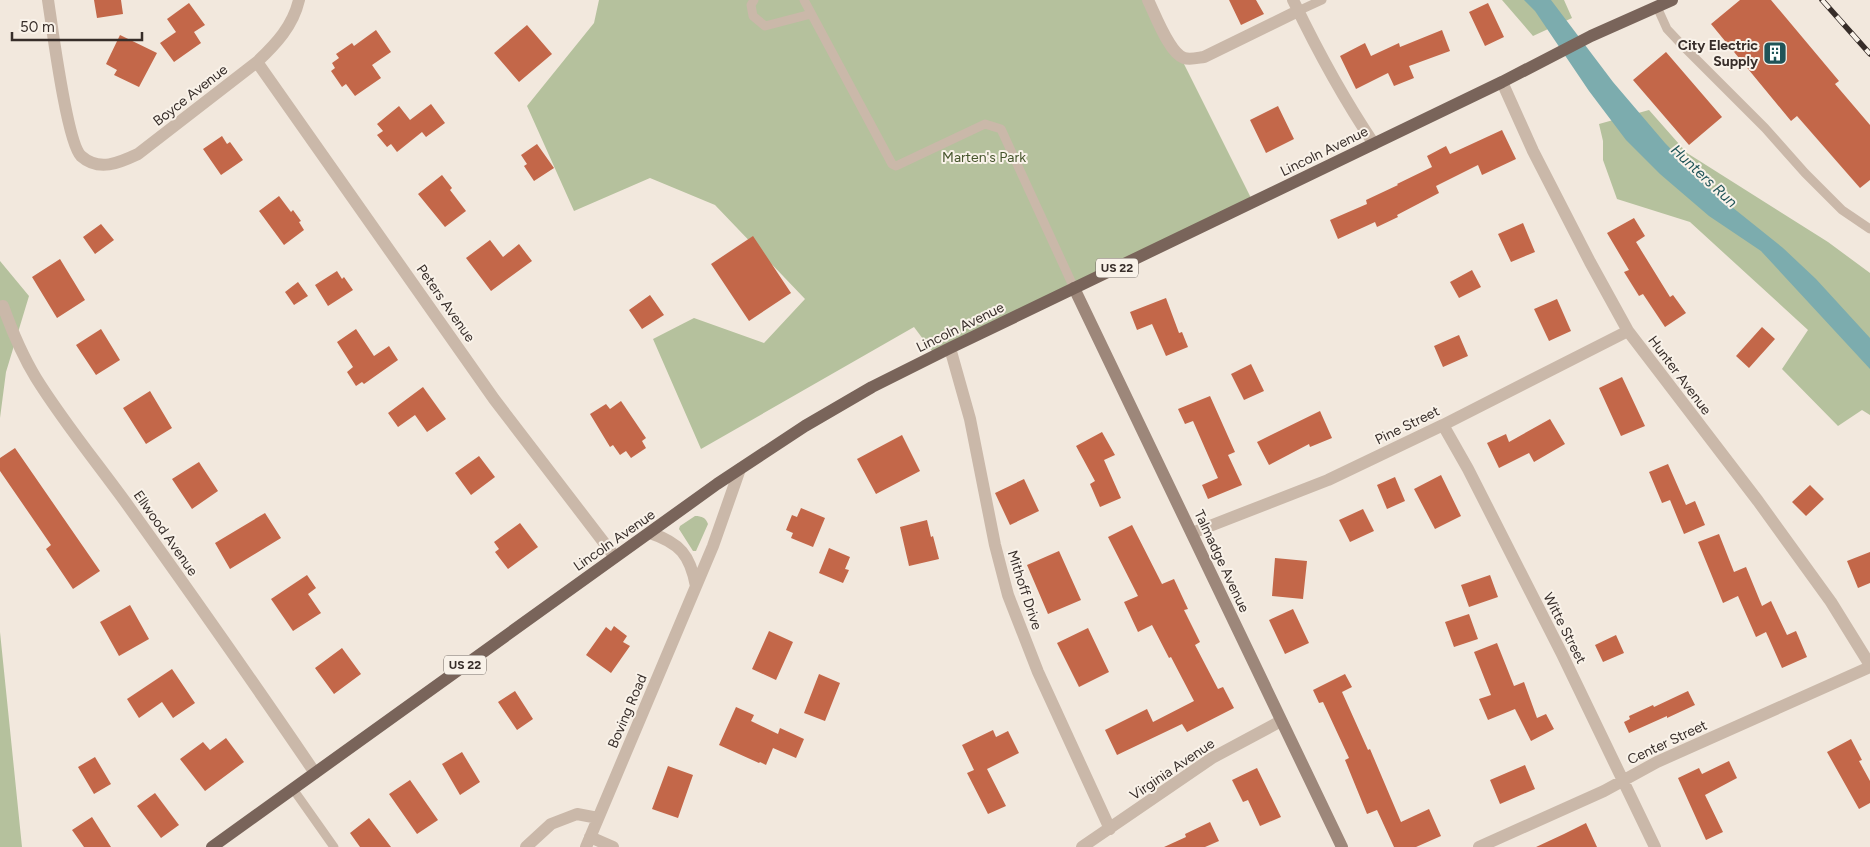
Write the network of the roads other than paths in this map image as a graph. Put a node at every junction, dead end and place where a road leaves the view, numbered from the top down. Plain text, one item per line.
1 (48, 0) edge
2 (754, 0) edge
3 (804, 0) edge
4 (1148, 0) edge
5 (1322, 0) edge
6 (1672, 0) edge
7 (1655, 4) edge
8 (298, 6) edge
9 (1295, 6) edge
10 (811, 14) junction
11 (257, 62) junction
12 (1502, 82) junction
13 (1374, 144) junction
14 (1870, 229) edge
15 (1074, 288) junction
16 (2, 306) dead end
17 (1628, 331) junction
18 (950, 348) junction
19 (1443, 425) junction
20 (740, 469) junction
21 (650, 533) junction
22 (1192, 533) junction
23 (615, 557) junction
24 (696, 586) junction
25 (1870, 666) edge
26 (1281, 721) junction
27 (315, 773) junction
28 (1622, 781) junction
29 (293, 789) junction
30 (598, 818) junction
31 (1110, 829) junction
32 (588, 842) edge
33 (212, 847) edge
34 (334, 847) edge
35 (526, 847) edge
36 (613, 847) edge
37 (1082, 847) edge
38 (1342, 847) edge
39 (1479, 847) edge
40 (1655, 847) edge

1 - 11 street, Boyce Avenue
2 - 10 lane
3 - 10 lane
4 - 9 street
5 - 9 lane
6 - 7 main road, Lincoln Avenue / US 22
7 - 12 main road, Lincoln Avenue / US 22
7 - 14 lane
8 - 11 street, Boyce Avenue
9 - 13 street
10 - 15 lane
11 - 23 street, Peters Avenue
12 - 13 main road, Lincoln Avenue / US 22
12 - 17 street, Hunter Avenue
13 - 15 main road, Lincoln Avenue / US 22
15 - 18 main road, Lincoln Avenue / US 22
15 - 22 street, Talmadge Avenue
16 - 27 street, Ellwood Avenue
17 - 19 street, Pine Street
17 - 25 street, Hunter Avenue
18 - 20 main road, Lincoln Avenue / US 22
18 - 31 street, Mithoff Drive
19 - 22 street, Pine Street
19 - 28 street, Witte Street
20 - 21 main road, Lincoln Avenue / US 22
20 - 24 street, Boving Road
21 - 23 main road, Lincoln Avenue / US 22
21 - 24 street
22 - 26 street, Talmadge Avenue
23 - 27 main road, Lincoln Avenue / US 22
24 - 30 street, Boving Road
25 - 28 street, Center Street
26 - 31 street, Virginia Avenue
26 - 38 street, Talmadge Avenue
27 - 29 main road, US 22
28 - 39 street, Center Street
28 - 40 street, Witte Street
29 - 33 main road, US 22
29 - 34 lane
30 - 32 street, Boving Road
30 - 35 street
31 - 37 street, Virginia Avenue
32 - 36 street

